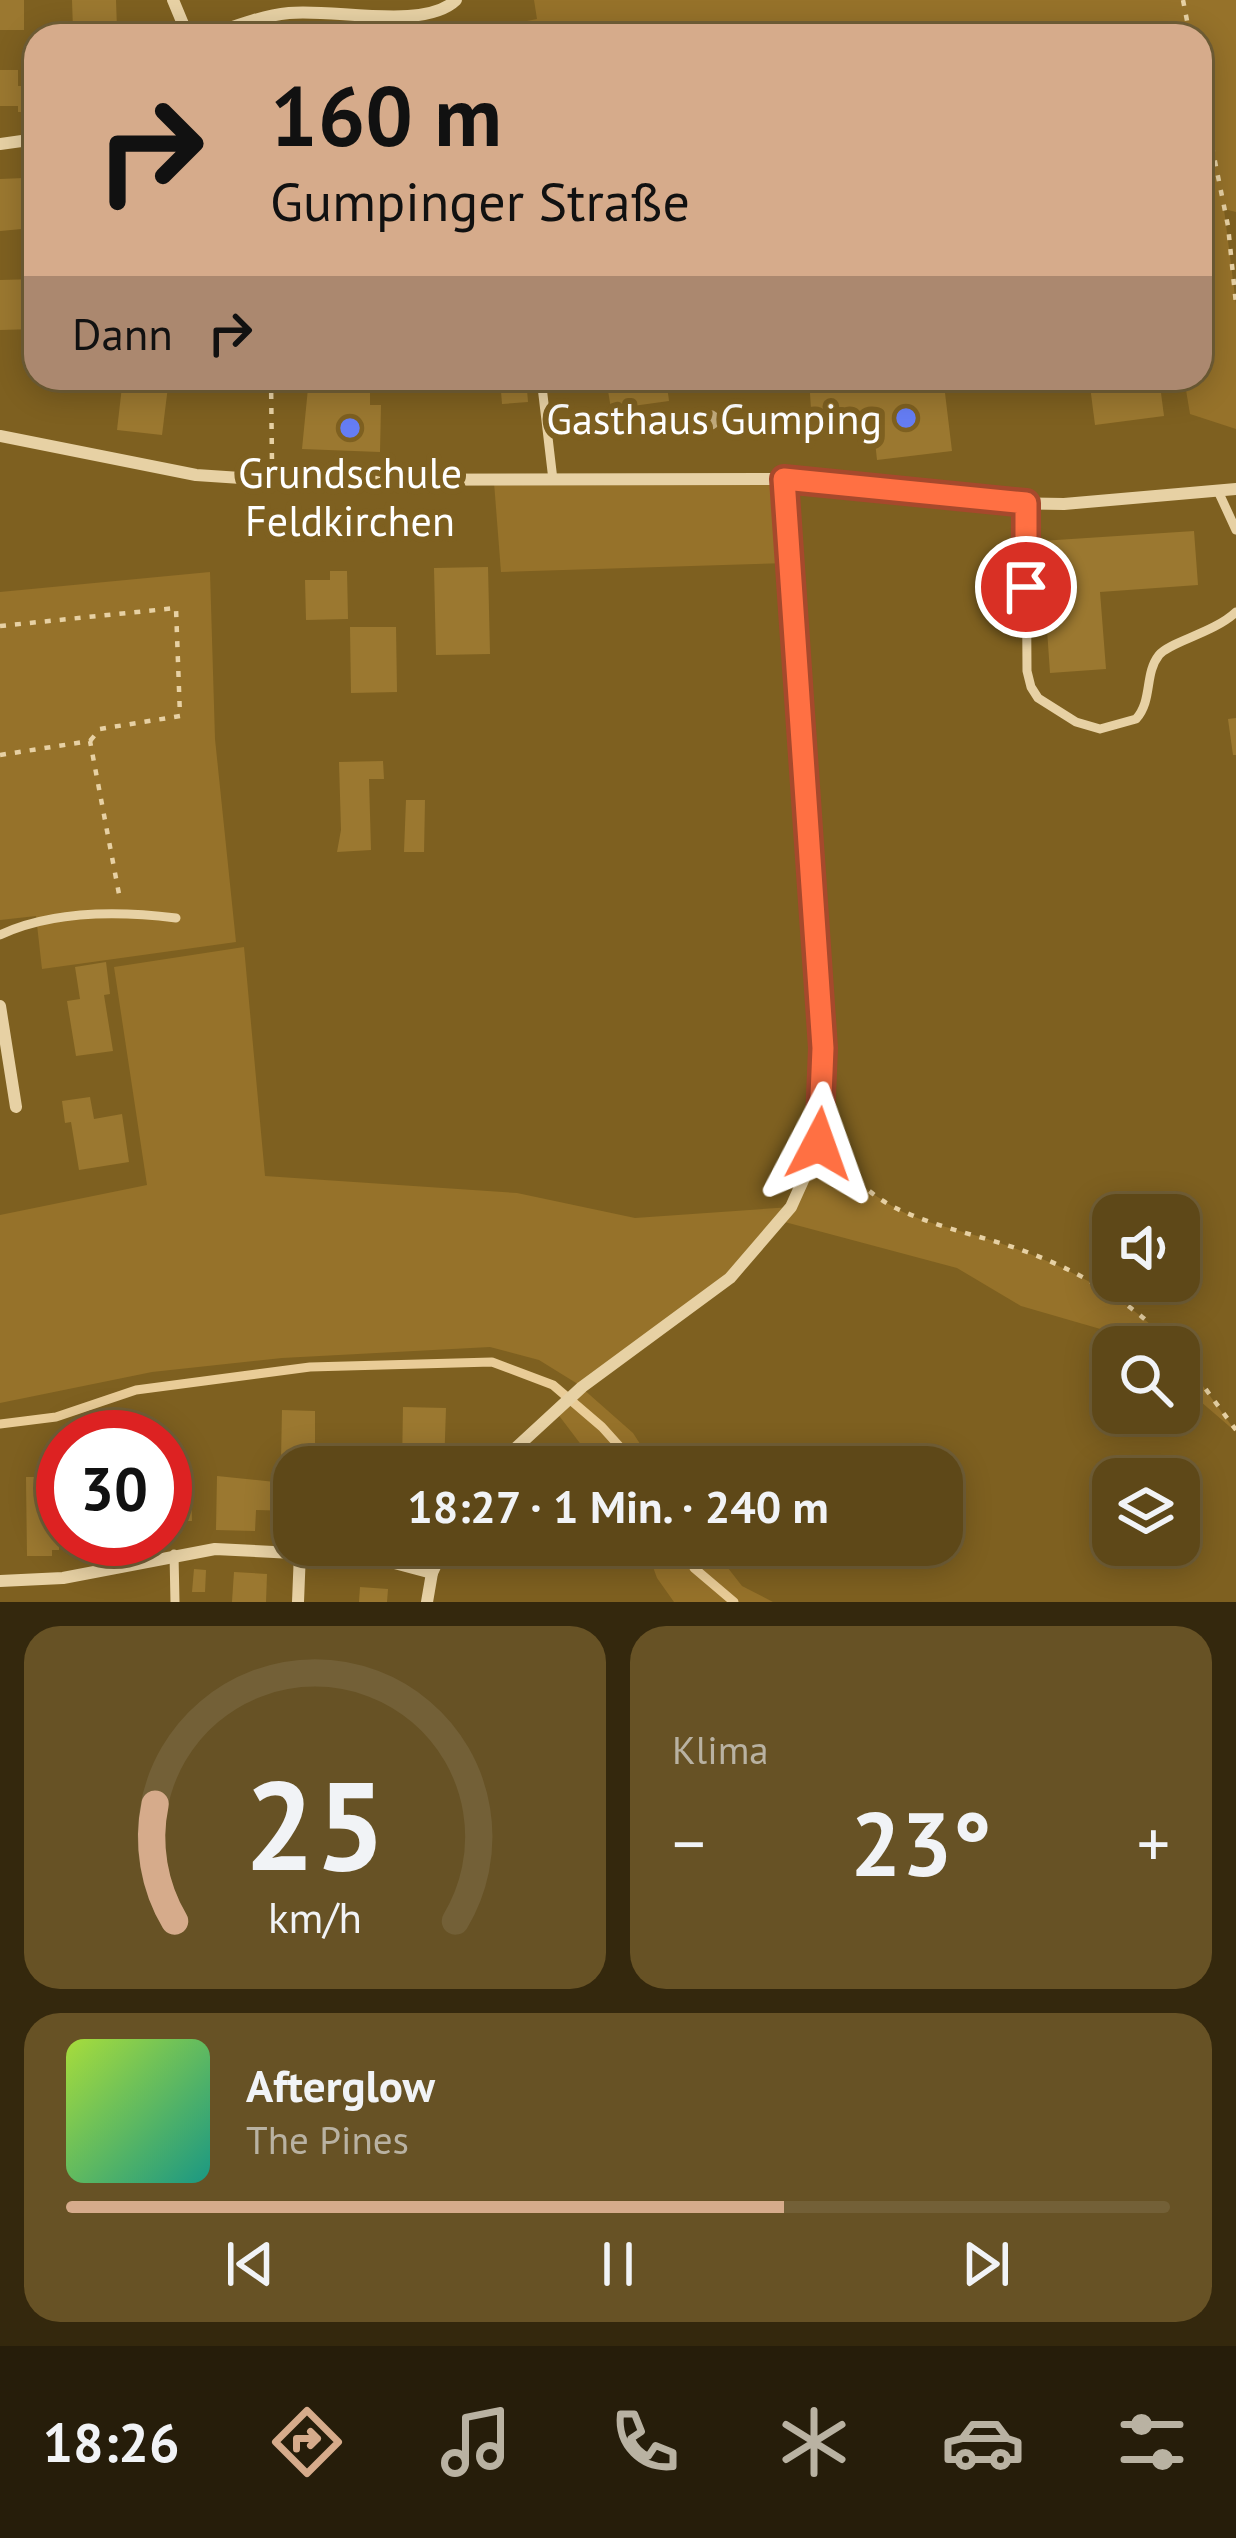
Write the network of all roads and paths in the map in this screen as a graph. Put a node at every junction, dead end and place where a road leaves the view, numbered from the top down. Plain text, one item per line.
1 (456, 0) edge
2 (249, 24) edge
3 (1212, 147) edge
4 (1236, 304) edge
5 (271, 390) edge
6 (542, 390) edge
7 (0, 436) edge
8 (784, 479) junction
9 (273, 480) junction
10 (553, 480) junction
11 (1236, 489) edge
12 (1218, 491) junction
13 (1026, 503) junction
14 (1236, 530) edge
15 (1236, 612) edge
16 (0, 626) edge
17 (90, 741) junction
18 (0, 755) edge
19 (122, 911) junction
20 (176, 918) dead end
21 (0, 935) edge
22 (0, 1006) edge
23 (16, 1107) dead end
24 (819, 1144) junction
25 (1154, 1326) edge
26 (1200, 1381) edge
27 (1236, 1430) edge
28 (516, 1446) edge
29 (273, 1551) edge
30 (192, 1552) edge
31 (118, 1566) edge
32 (174, 1566) edge
33 (299, 1566) edge
34 (406, 1566) edge
35 (435, 1566) edge
36 (432, 1573) junction
37 (0, 1581) edge
38 (175, 1602) edge
39 (298, 1602) edge
40 (427, 1602) edge

1 - 2 street
3 - 4 path
5 - 9 path
6 - 10 lane
7 - 9 street
8 - 10 street
8 - 13 street
8 - 24 street
9 - 10 street
11 - 12 street
12 - 13 street
12 - 14 lane
13 - 15 lane
16 - 17 path
17 - 18 path
17 - 19 path
19 - 20 lane
19 - 21 lane
22 - 23 street
24 - 25 path
24 - 28 street
26 - 27 path
29 - 30 street
31 - 37 street
32 - 38 lane
33 - 39 street
34 - 36 street
35 - 36 street
36 - 40 street

